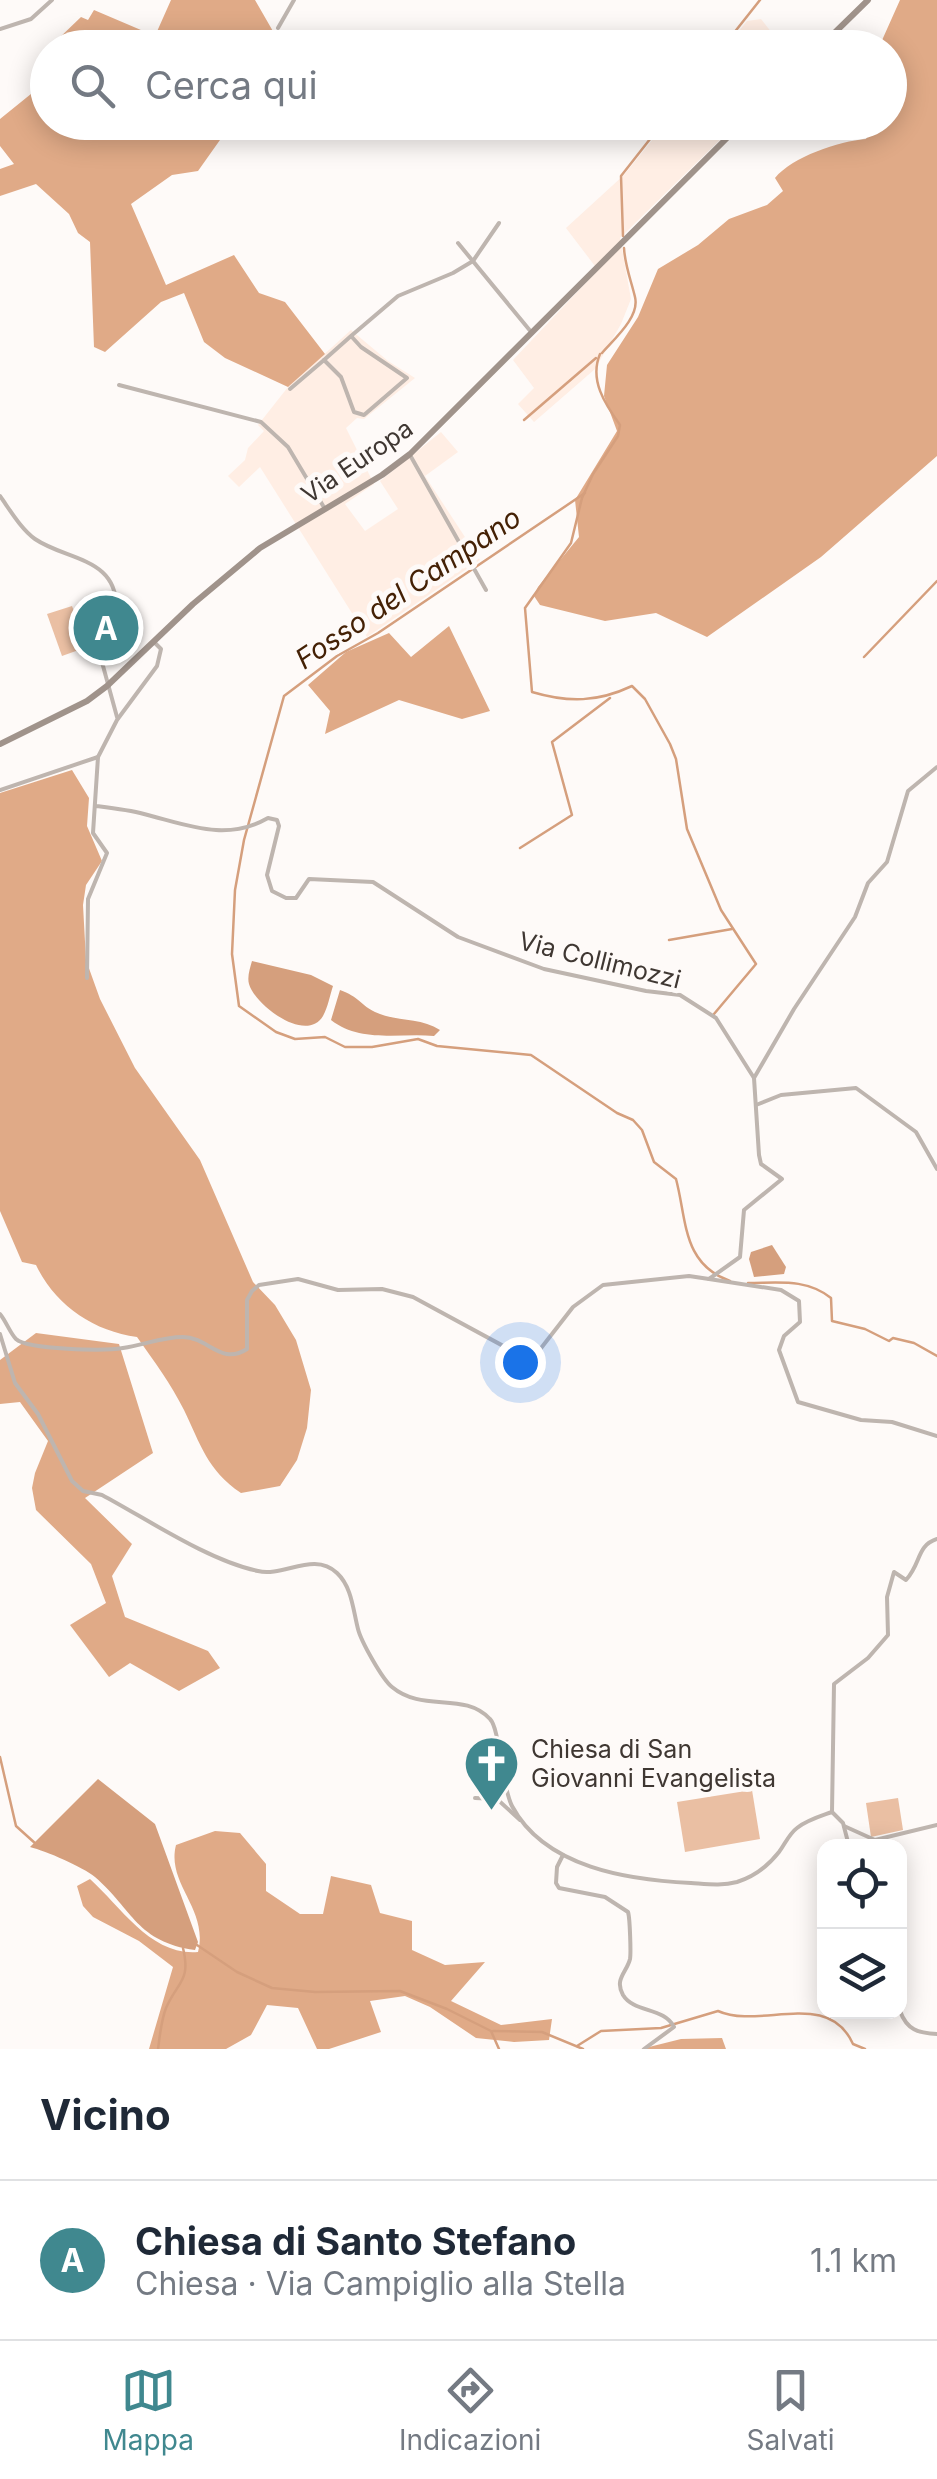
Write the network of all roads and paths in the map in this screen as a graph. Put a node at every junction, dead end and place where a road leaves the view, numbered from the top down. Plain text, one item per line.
1 (52, 0) edge
2 (294, 0) edge
3 (868, 0) edge
4 (278, 28) dead end
5 (0, 29) edge
6 (837, 30) edge
7 (724, 140) edge
8 (499, 223) dead end
9 (458, 243) dead end
10 (473, 261) junction
11 (532, 333) junction
12 (350, 336) junction
13 (324, 360) junction
14 (120, 385) dead end
15 (290, 389) dead end
16 (410, 454) junction
17 (0, 496) edge
18 (325, 509) junction
19 (486, 590) dead end
20 (154, 641) junction
21 (107, 686) junction
22 (117, 720) junction
23 (0, 744) edge
24 (98, 756) junction
25 (937, 767) edge
26 (0, 790) edge
27 (96, 806) junction
28 (88, 978) dead end
29 (754, 1078) junction
30 (756, 1106) junction
31 (937, 1169) edge
32 (709, 1279) junction
33 (0, 1314) edge
34 (0, 1334) edge
35 (937, 1436) edge
36 (937, 1539) edge
37 (475, 1798) dead end
38 (832, 1812) junction
39 (937, 1824) edge
40 (844, 1826) junction
41 (531, 1830) junction
42 (847, 1839) edge
43 (563, 1855) junction
44 (903, 2019) edge
45 (937, 2034) edge
46 (644, 2049) edge

1 - 5 street
2 - 4 street
3 - 6 main road
7 - 11 main road, Via Europa
8 - 10 street
9 - 10 street
10 - 11 street
10 - 12 street
11 - 16 main road, Via Europa
12 - 13 street
12 - 13 street
13 - 15 street
14 - 18 street
16 - 18 main road, Via Europa
16 - 19 street
17 - 21 street
18 - 20 main road, Via Europa
20 - 21 main road, Via Europa
20 - 22 street
21 - 22 street
21 - 23 main road, Via Europa
22 - 24 street
24 - 26 street
24 - 27 street
25 - 29 street
27 - 28 street
27 - 29 street, Via Collimozzi
29 - 30 street
30 - 31 street
30 - 32 street
32 - 33 street
32 - 35 street
34 - 41 street
36 - 38 street
37 - 41 street
38 - 40 street
38 - 43 street
39 - 40 street
40 - 42 street
41 - 43 street
43 - 46 street
44 - 45 street

